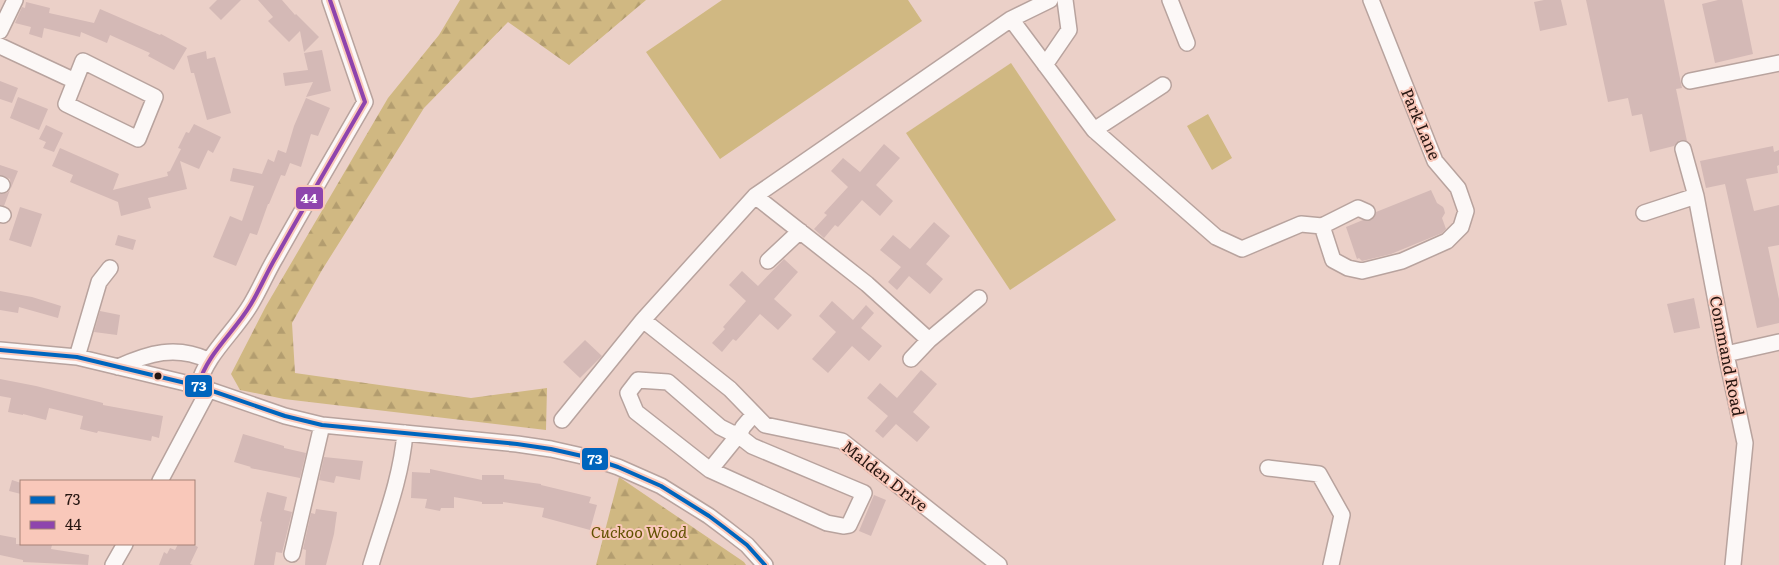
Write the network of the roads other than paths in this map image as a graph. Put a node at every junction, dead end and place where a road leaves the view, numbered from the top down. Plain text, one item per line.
1 (15, 0) edge
2 (330, 0) edge
3 (1050, 0) edge
4 (1065, 0) edge
5 (1170, 0) edge
6 (1371, 0) edge
7 (1011, 19) junction
8 (0, 31) edge
9 (1187, 43) dead end
10 (0, 46) edge
11 (1779, 63) edge
12 (1045, 65) junction
13 (75, 81) junction
14 (1690, 81) dead end
15 (1163, 85) dead end
16 (1094, 130) junction
17 (1683, 149) dead end
18 (755, 196) junction
19 (1696, 196) junction
20 (1367, 212) dead end
21 (1644, 213) dead end
22 (1322, 226) junction
23 (800, 231) junction
24 (768, 261) dead end
25 (110, 268) dead end
26 (979, 298) dead end
27 (643, 320) junction
28 (929, 340) junction
29 (1779, 342) edge
30 (0, 350) edge
31 (1726, 354) junction
32 (77, 357) junction
33 (911, 359) dead end
34 (208, 360) junction
35 (118, 367) junction
36 (204, 388) junction
37 (754, 414) junction
38 (562, 420) dead end
39 (322, 425) junction
40 (405, 433) junction
41 (740, 433) junction
42 (1268, 468) dead end
43 (710, 470) junction
44 (161, 480) edge
45 (124, 545) edge
46 (292, 554) dead end
47 (113, 565) edge
48 (370, 565) edge
49 (765, 565) edge
50 (1000, 565) edge
51 (1331, 565) edge
52 (1733, 565) edge

1 - 8 street
2 - 34 street
3 - 7 street
4 - 12 street
5 - 9 street
6 - 22 street, Park Lane
7 - 12 street
7 - 18 street
10 - 13 street
11 - 14 street
12 - 16 street
13 - 13 street
15 - 16 street
16 - 22 street
17 - 19 street, Command Road
18 - 23 street
18 - 27 street
19 - 21 street
19 - 31 street, Command Road
20 - 22 street
23 - 24 street
23 - 28 street
25 - 32 street
26 - 28 street
27 - 37 street, Malden Drive
27 - 38 street
28 - 33 street
29 - 31 street
30 - 32 street
31 - 52 street, Command Road
32 - 35 street
34 - 35 street
34 - 36 street
35 - 36 street
36 - 39 street
36 - 44 street
37 - 41 street
37 - 50 street, Malden Drive
39 - 40 street
39 - 46 street
40 - 48 street
40 - 49 street
41 - 43 street
41 - 43 street
41 - 43 street
42 - 51 street
45 - 47 street

